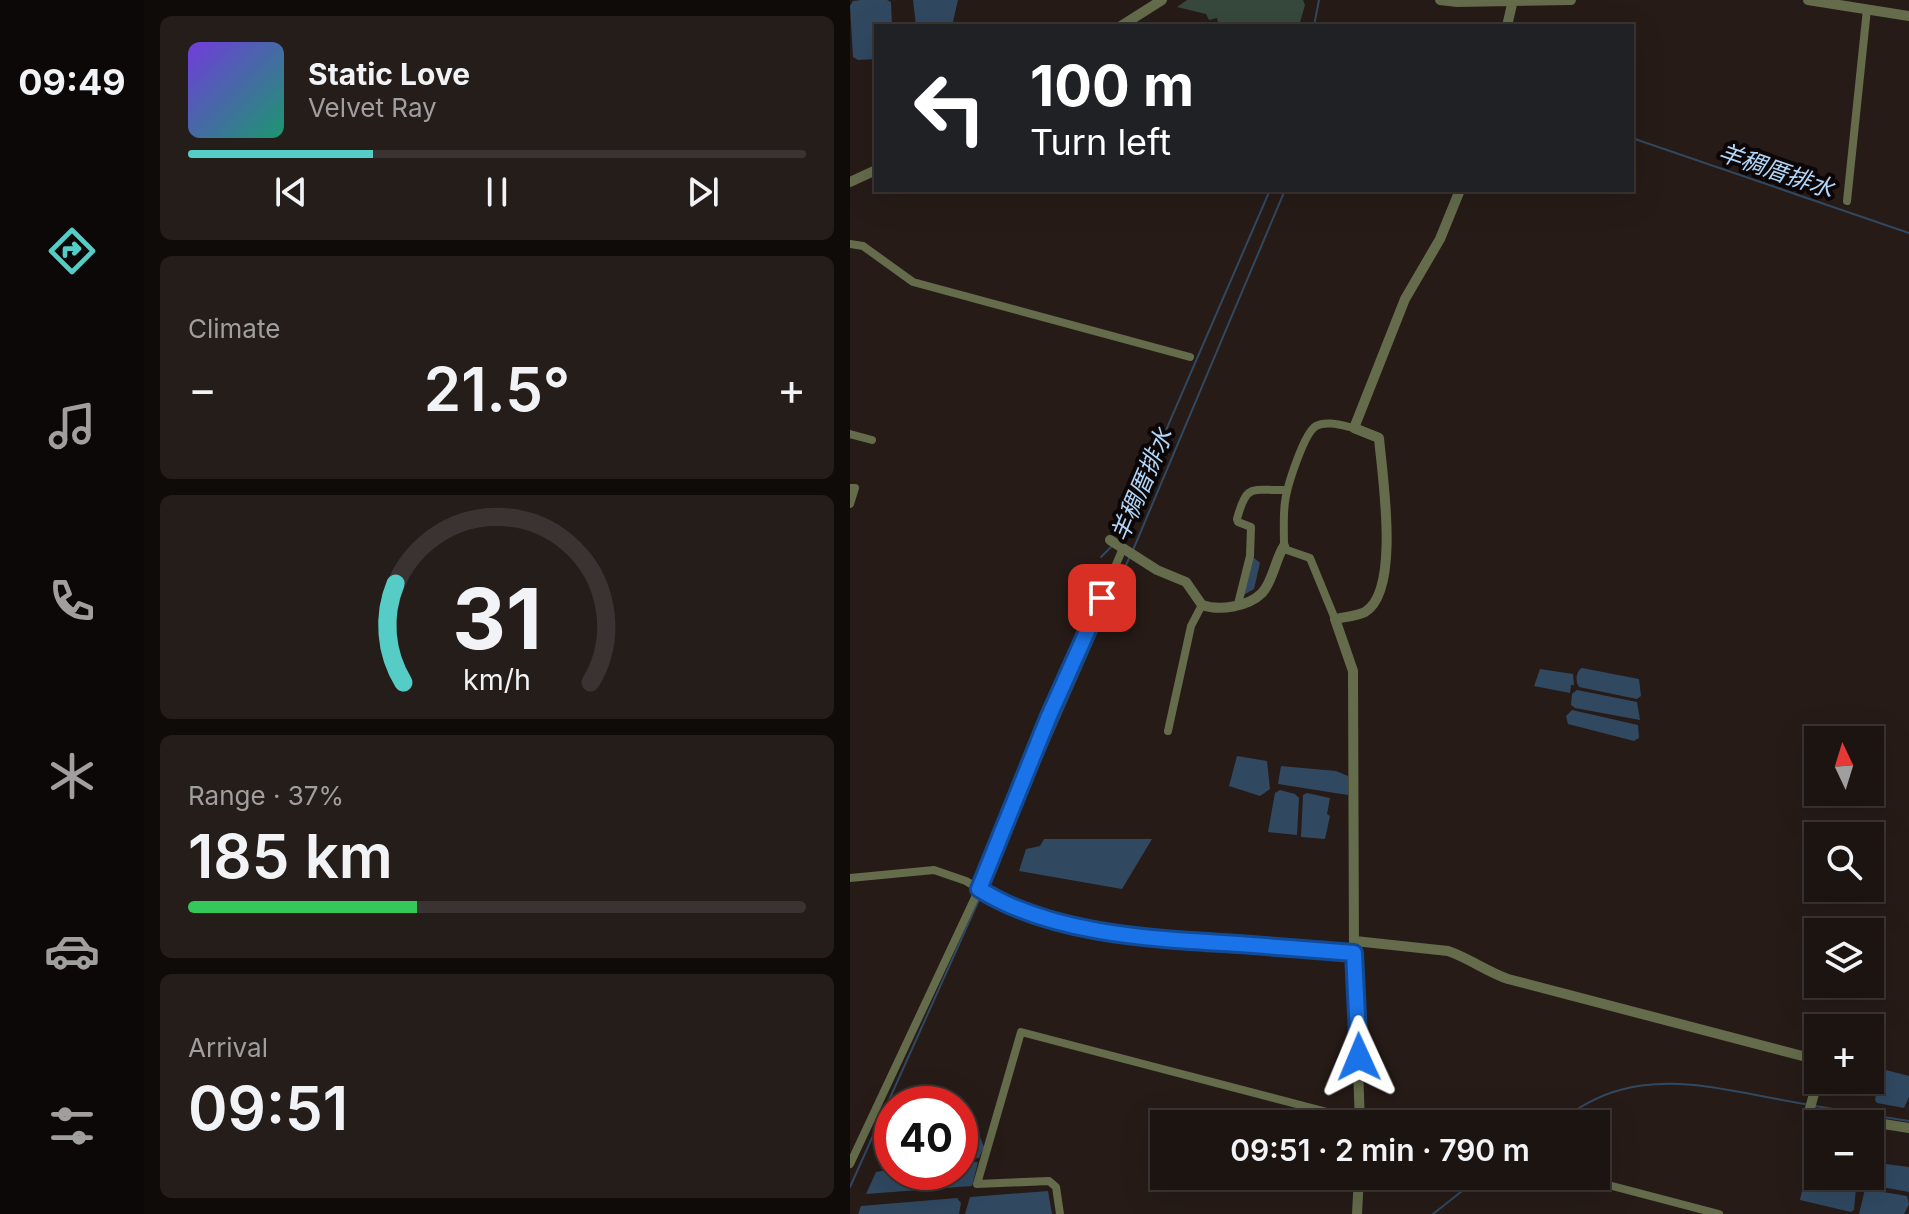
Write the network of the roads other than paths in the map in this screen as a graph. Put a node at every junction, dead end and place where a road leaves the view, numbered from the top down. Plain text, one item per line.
1 (1162, 0) edge
2 (1440, 0) edge
3 (1513, 0) edge
4 (1571, 0) edge
5 (1808, 0) edge
6 (1863, 6) edge
7 (1909, 16) edge
8 (1124, 24) edge
9 (1507, 24) edge
10 (874, 171) edge
11 (850, 182) edge
12 (1459, 192) edge
13 (1847, 201) dead end
14 (850, 244) edge
15 (1190, 357) dead end
16 (1354, 428) junction
17 (850, 434) edge
18 (872, 440) dead end
19 (850, 488) edge
20 (1287, 490) junction
21 (850, 504) edge
22 (1110, 540) dead end
23 (1284, 546) junction
24 (1123, 548) junction
25 (1238, 604) junction
26 (1202, 605) junction
27 (1335, 619) junction
28 (1168, 731) dead end
29 (850, 878) edge
30 (980, 890) junction
31 (1355, 941) junction
32 (1354, 953) junction
33 (1804, 1056) edge
34 (1814, 1094) edge
35 (1315, 1110) edge
36 (1360, 1110) edge
37 (1909, 1128) edge
38 (850, 1164) edge
39 (1610, 1185) edge
40 (1358, 1190) edge
41 (1060, 1214) edge
42 (1357, 1214) edge
43 (1719, 1214) edge

1 - 8 street
2 - 3 street
3 - 4 street
3 - 9 street
5 - 6 street
6 - 7 street
6 - 13 street
10 - 11 street
12 - 16 street
14 - 15 street
16 - 20 street
16 - 27 street
17 - 18 street
19 - 21 street
20 - 23 street
20 - 25 street
22 - 24 street
23 - 25 street
23 - 27 street
24 - 26 street
24 - 30 street
25 - 26 street
26 - 28 street
27 - 31 street
29 - 30 street
30 - 32 street
30 - 38 street
31 - 32 street
31 - 33 street
32 - 36 street
34 - 37 street
35 - 41 street
39 - 43 street
40 - 42 street

